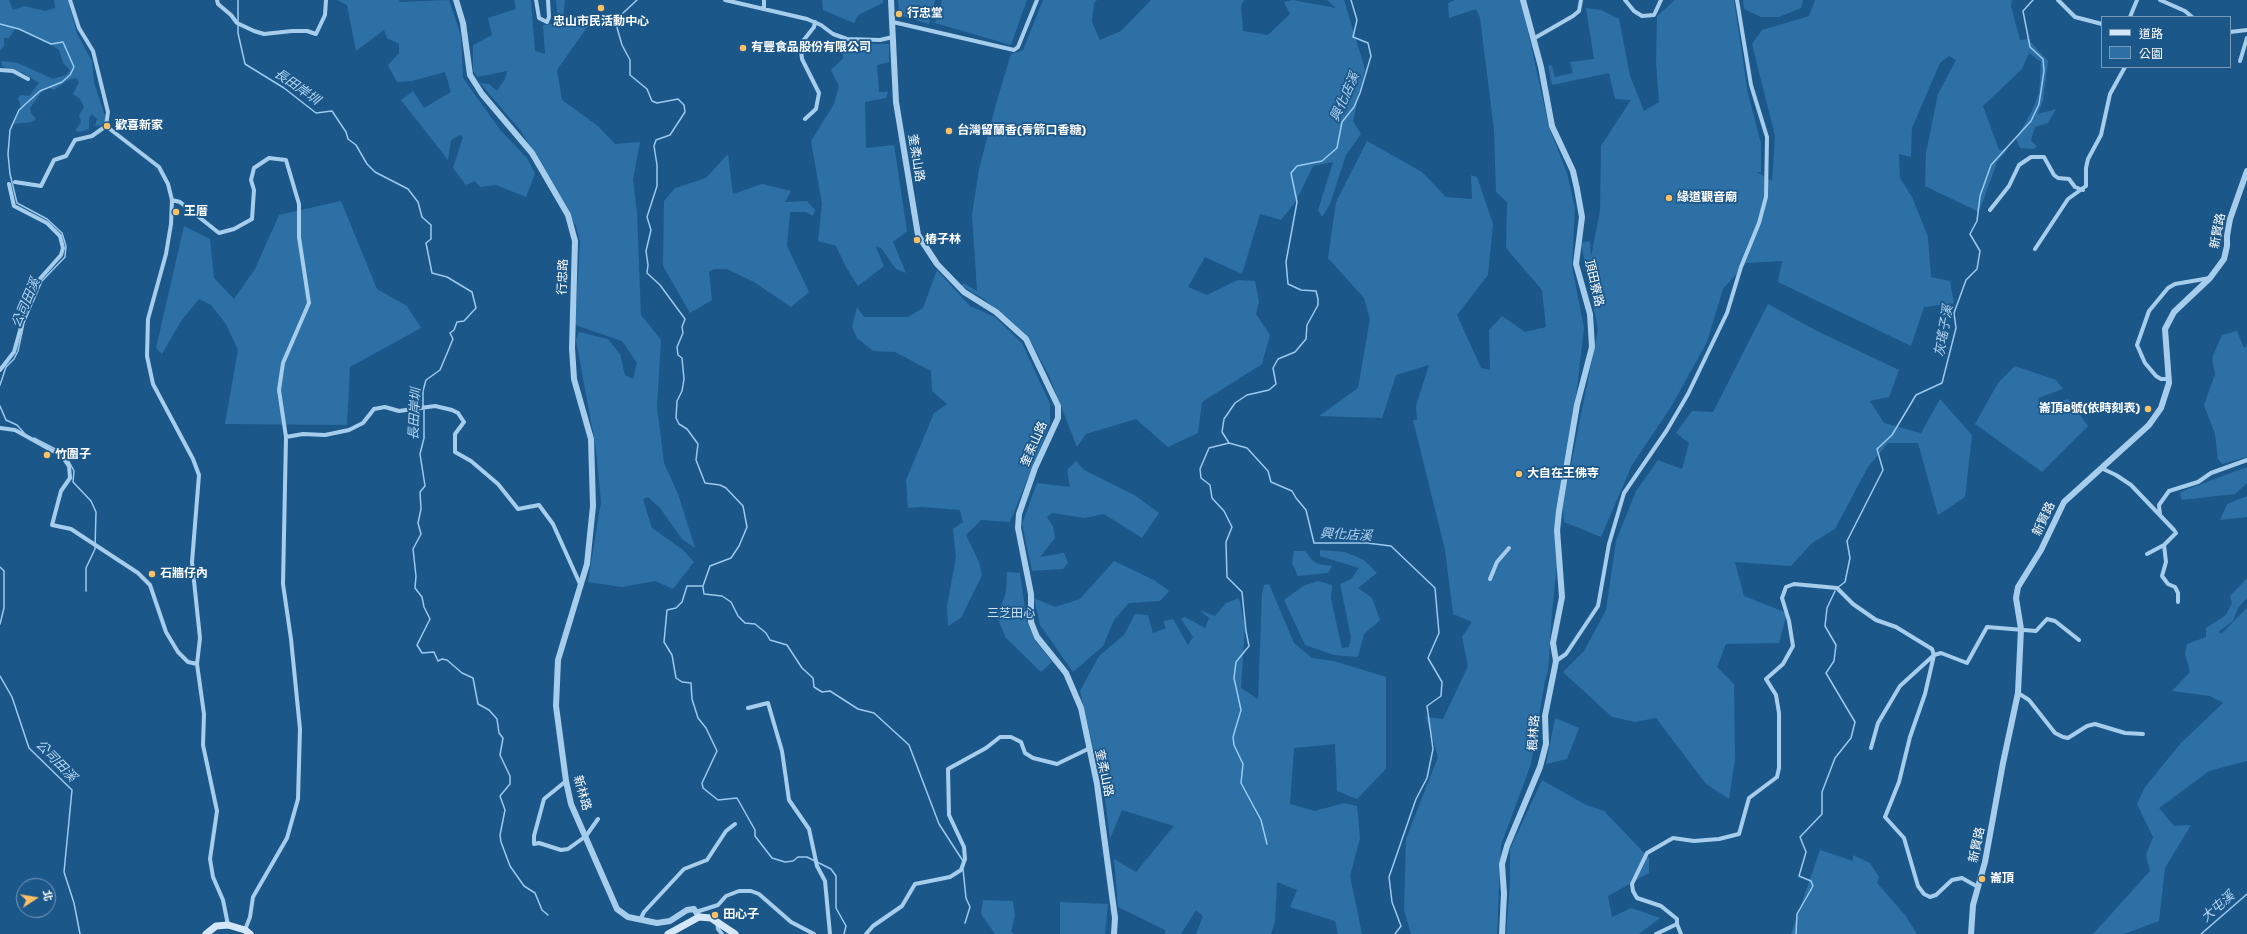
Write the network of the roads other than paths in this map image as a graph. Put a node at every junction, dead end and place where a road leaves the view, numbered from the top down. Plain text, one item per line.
1 (70, 0) edge
2 (217, 0) edge
3 (326, 0) edge
4 (456, 0) edge
5 (536, 0) edge
6 (548, 0) edge
7 (725, 0) edge
8 (764, 0) edge
9 (891, 0) edge
10 (1036, 0) edge
11 (1523, 0) edge
12 (1581, 0) edge
13 (1625, 0) edge
14 (1661, 0) edge
15 (1736, 0) edge
16 (2058, 0) edge
17 (2137, 0) edge
18 (2160, 0) edge
19 (764, 8) junction
20 (2130, 16) edge
21 (2191, 16) edge
22 (814, 22) junction
23 (893, 22) junction
24 (2101, 24) edge
25 (2247, 30) edge
26 (2231, 32) edge
27 (893, 37) junction
28 (2247, 38) edge
29 (1533, 39) junction
30 (2240, 60) dead end
31 (2125, 68) edge
32 (0, 70) edge
33 (28, 79) dead end
34 (805, 119) dead end
35 (106, 126) junction
36 (2247, 171) edge
37 (15, 182) dead end
38 (9, 184) dead end
39 (2083, 190) junction
40 (172, 200) junction
41 (1990, 210) dead end
42 (2035, 249) dead end
43 (2210, 278) junction
44 (0, 370) edge
45 (2169, 379) junction
46 (0, 423) edge
47 (0, 428) edge
48 (286, 437) junction
49 (2247, 460) edge
50 (2101, 468) junction
51 (2160, 515) junction
52 (2164, 545) junction
53 (1509, 548) dead end
54 (1558, 552) joint
55 (2147, 554) dead end
56 (1490, 579) dead end
57 (581, 585) junction
58 (2178, 602) dead end
59 (2021, 629) junction
60 (2079, 640) dead end
61 (1934, 655) junction
62 (1556, 661) junction
63 (197, 664) junction
64 (2018, 693) junction
65 (748, 708) dead end
66 (2143, 734) dead end
67 (1872, 748) dead end
68 (1088, 749) junction
69 (566, 781) junction
70 (598, 819) dead end
71 (735, 824) dead end
72 (586, 836) junction
73 (1978, 887) junction
74 (698, 914) junction
75 (640, 920) junction
76 (717, 921) junction
77 (1678, 924) junction
78 (228, 925) junction
79 (247, 932) edge
80 (206, 934) edge
81 (668, 934) edge
82 (722, 934) edge
83 (735, 934) edge
84 (814, 934) edge
85 (830, 934) edge
86 (866, 934) edge
87 (1114, 934) edge
88 (1502, 934) edge
89 (1656, 934) edge
90 (1681, 934) edge
91 (1971, 934) edge

1 - 35 street
2 - 3 street
4 - 57 street, 行忠路
5 - 6 street
7 - 19 street
8 - 19 street
9 - 23 street, 奎柔山路
10 - 23 street
11 - 29 street, 頂田寮路
12 - 29 street
13 - 14 street
15 - 62 street
16 - 24 street
17 - 20 street
18 - 21 street
19 - 22 street
22 - 27 street
22 - 34 street
23 - 27 street, 奎柔山路
25 - 26 street
27 - 68 street, 奎柔山路
28 - 30 street
29 - 54 street, 頂田寮路
31 - 39 street
32 - 33 street
35 - 37 street
35 - 40 street
36 - 43 street, 新賢路
38 - 44 street
39 - 41 street
39 - 42 street
40 - 48 street
40 - 63 street
43 - 45 street, 新賢路
43 - 45 street
45 - 50 street, 新賢路
46 - 47 street
47 - 63 street
48 - 57 street
48 - 79 street
49 - 51 street
50 - 51 street
50 - 59 street, 新賢路
51 - 52 street
52 - 55 street
52 - 58 street
53 - 56 street
54 - 62 street, 楓林路
57 - 69 street, 新林路
59 - 60 street
59 - 61 street
59 - 64 street, 新賢路
61 - 67 street
61 - 73 street
61 - 77 street
62 - 88 street, 楓林路
63 - 78 street
64 - 66 street
64 - 73 street, 新賢路
65 - 85 street
68 - 86 street
68 - 87 street, 奎柔山路
69 - 72 street, 新林路
69 - 72 street
70 - 72 street
71 - 75 street
72 - 75 street, 新林路
73 - 91 street, 新賢路
74 - 75 street, 新林路
74 - 76 main road
74 - 81 main road
74 - 84 street
76 - 82 street
76 - 83 main road
77 - 89 street
77 - 90 street
78 - 79 main road
78 - 80 main road

